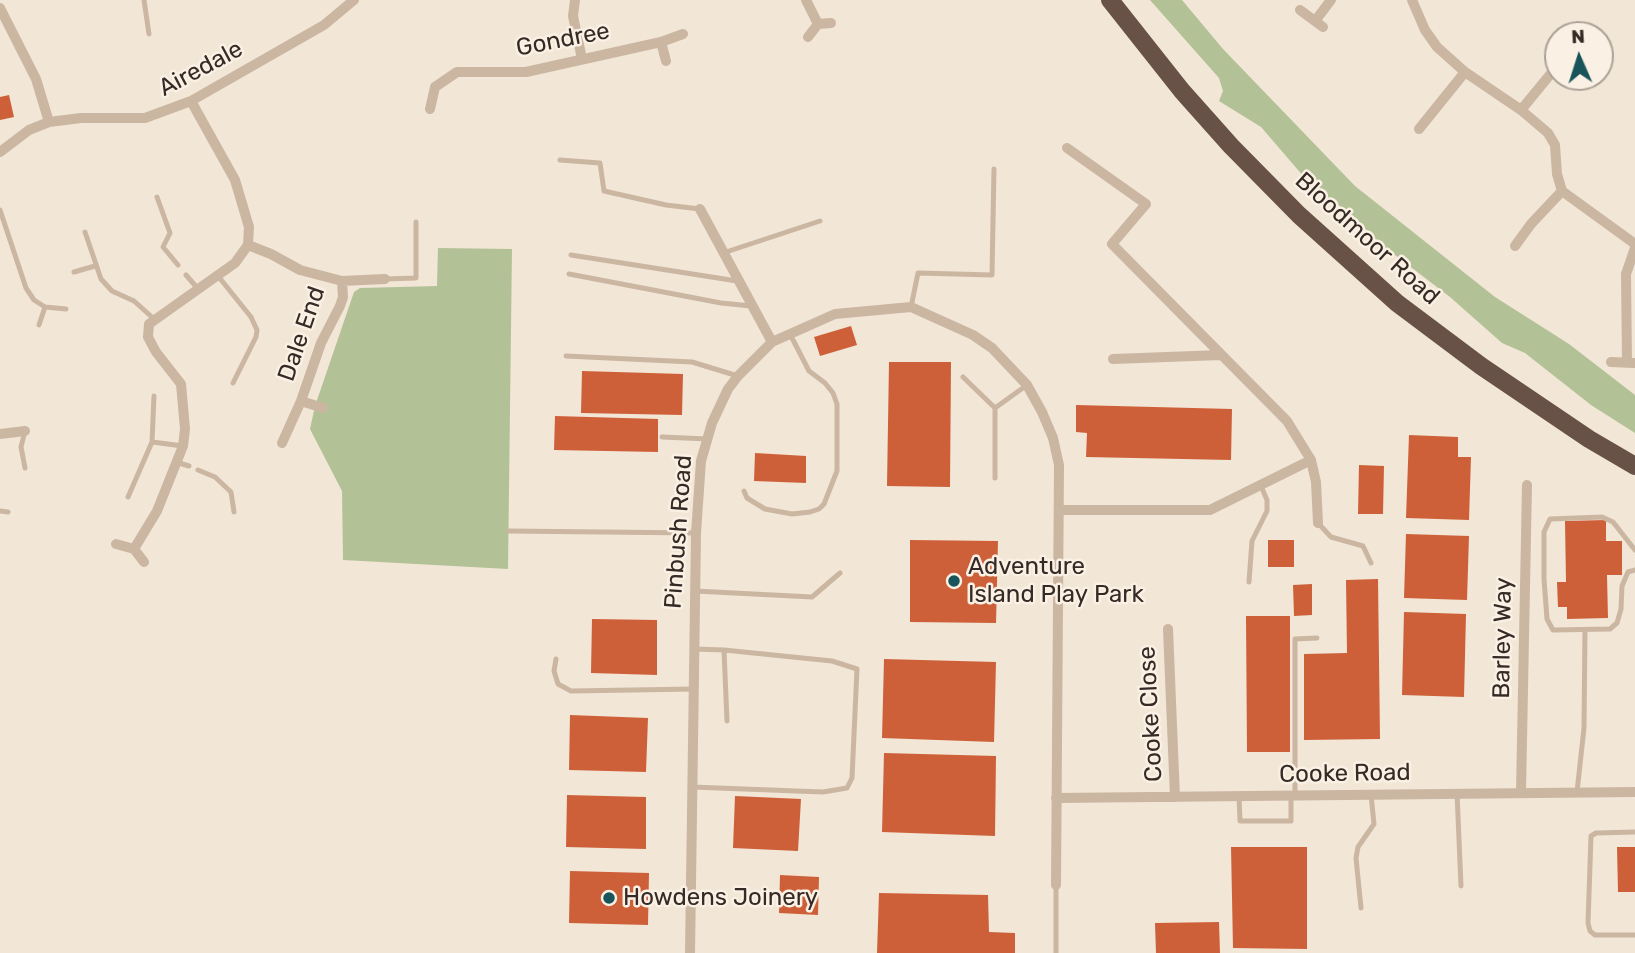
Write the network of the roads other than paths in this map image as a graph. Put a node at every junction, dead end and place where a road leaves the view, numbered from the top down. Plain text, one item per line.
1 (8, 0) edge
2 (144, 0) edge
3 (354, 0) edge
4 (575, 0) edge
5 (806, 0) edge
6 (1110, 0) edge
7 (1331, 0) edge
8 (1412, 0) edge
9 (0, 7) edge
10 (1300, 10) dead end
11 (831, 23) dead end
12 (817, 24) junction
13 (149, 34) dead end
14 (683, 34) dead end
15 (808, 37) dead end
16 (661, 42) junction
17 (582, 59) junction
18 (666, 61) dead end
19 (1465, 72) junction
20 (1544, 82) edge
21 (191, 101) junction
22 (430, 109) dead end
23 (1521, 110) junction
24 (50, 122) junction
25 (1419, 129) dead end
26 (1067, 148) dead end
27 (0, 152) edge
28 (560, 160) dead end
29 (994, 169) dead end
30 (1562, 191) junction
31 (157, 197) dead end
32 (700, 209) joint
33 (0, 210) edge
34 (820, 221) dead end
35 (416, 222) dead end
36 (85, 232) dead end
37 (248, 245) junction
38 (1515, 246) dead end
39 (1635, 246) edge
40 (723, 253) junction
41 (571, 255) dead end
42 (178, 265) dead end
43 (95, 266) junction
44 (74, 272) dead end
45 (569, 274) dead end
46 (186, 275) dead end
47 (218, 276) junction
48 (385, 279) joint
49 (342, 281) junction
50 (737, 281) junction
51 (199, 290) junction
52 (751, 306) junction
53 (45, 307) junction
54 (911, 307) junction
55 (66, 309) dead end
56 (153, 318) junction
57 (39, 325) dead end
58 (790, 334) junction
59 (772, 342) junction
60 (1221, 355) junction
61 (566, 356) dead end
62 (1113, 359) dead end
63 (1611, 362) dead end
64 (1631, 363) edge
65 (738, 376) junction
66 (963, 377) dead end
67 (233, 383) dead end
68 (1027, 385) junction
69 (154, 396) dead end
70 (301, 401) junction
71 (323, 408) dead end
72 (995, 408) junction
73 (25, 431) joint
74 (0, 434) edge
75 (662, 437) dead end
76 (708, 439) junction
77 (152, 442) junction
78 (282, 443) dead end
79 (183, 446) junction
80 (1311, 460) junction
81 (176, 462) junction
82 (189, 466) dead end
83 (1635, 466) edge
84 (25, 468) dead end
85 (198, 470) dead end
86 (995, 478) dead end
87 (1527, 485) dead end
88 (1261, 486) junction
89 (744, 491) dead end
90 (128, 497) dead end
91 (1059, 510) junction
92 (0, 511) edge
93 (8, 512) dead end
94 (234, 512) dead end
95 (1318, 523) joint
96 (509, 531) dead end
97 (696, 533) junction
98 (116, 544) dead end
99 (134, 549) junction
100 (1635, 550) edge
101 (144, 562) dead end
102 (1371, 563) dead end
103 (1635, 570) edge
104 (841, 573) dead end
105 (1249, 582) dead end
106 (695, 591) junction
107 (1168, 629) dead end
108 (1585, 630) junction
109 (1317, 638) dead end
110 (694, 649) junction
111 (724, 650) junction
112 (556, 659) dead end
113 (694, 689) junction
114 (727, 722) dead end
115 (692, 787) junction
116 (1521, 792) junction
117 (1577, 792) junction
118 (1635, 792) edge
119 (1457, 793) junction
120 (1371, 794) junction
121 (1293, 795) junction
122 (1239, 796) junction
123 (1175, 797) junction
124 (1056, 798) junction
125 (1635, 832) edge
126 (1056, 885) joint
127 (1461, 886) dead end
128 (1360, 908) dead end
129 (1635, 935) edge
130 (690, 953) edge
131 (1056, 953) edge

1 - 9 street
2 - 13 lane
3 - 21 street, Airedale
4 - 17 street
5 - 12 street
6 - 83 highway, Bloodmoor Road
7 - 10 street
8 - 19 street
9 - 24 street
11 - 12 street
12 - 15 street
14 - 16 street, Gondree
16 - 17 street, Gondree
16 - 18 street
17 - 22 street, Gondree
19 - 23 street
19 - 25 street
20 - 23 street
21 - 24 street, Airedale
21 - 37 street
23 - 30 street
24 - 27 street
26 - 60 street
28 - 32 lane
29 - 54 lane
30 - 38 street
30 - 39 street
31 - 42 lane
32 - 40 street
33 - 53 lane
34 - 40 lane
35 - 48 lane
36 - 43 lane
37 - 47 street
37 - 49 street, Dale End
39 - 64 street
40 - 50 street
41 - 50 lane
43 - 44 lane
43 - 56 lane
45 - 52 lane
46 - 51 lane
47 - 51 street
47 - 67 lane
48 - 49 street, Dale End
49 - 70 street, Dale End
50 - 52 street
51 - 56 street
52 - 59 street
53 - 55 lane
53 - 57 lane
54 - 58 street, Pinbush Road
54 - 68 street, Pinbush Road
56 - 79 street
58 - 59 street, Pinbush Road
58 - 89 lane
59 - 65 street, Pinbush Road
60 - 62 street
60 - 80 street
61 - 65 lane
63 - 64 street
65 - 76 street, Pinbush Road
66 - 72 lane
68 - 72 lane
68 - 91 street, Pinbush Road
69 - 77 lane
70 - 71 street, Dale End
70 - 78 street, Dale End
72 - 86 lane
73 - 74 street
73 - 84 lane
75 - 76 lane
76 - 97 street, Pinbush Road
77 - 79 lane
77 - 90 lane
79 - 81 street
80 - 88 street
80 - 95 street
81 - 82 lane
81 - 99 street
85 - 94 lane
87 - 116 street, Barley Way
88 - 91 street
88 - 105 lane
91 - 124 street, Pinbush Road
92 - 93 lane
95 - 102 lane
96 - 97 lane
97 - 106 street, Pinbush Road
98 - 99 street
99 - 101 street
100 - 108 lane
103 - 108 lane
104 - 106 lane
106 - 110 street, Pinbush Road
107 - 123 street, Cooke Close
108 - 117 lane
109 - 121 lane
110 - 111 lane
110 - 113 street, Pinbush Road
111 - 114 lane
111 - 115 lane
112 - 113 lane
113 - 115 street, Pinbush Road
115 - 130 street, Pinbush Road
116 - 117 street, Cooke Road
116 - 119 street, Cooke Road
117 - 118 street, Cooke Road
119 - 120 street, Cooke Road
119 - 127 lane
120 - 121 street, Cooke Road
120 - 128 lane
121 - 122 street, Cooke Road
121 - 122 lane
122 - 123 street, Cooke Road
123 - 124 street, Cooke Road
124 - 126 street, Pinbush Road
125 - 129 lane
126 - 131 lane

